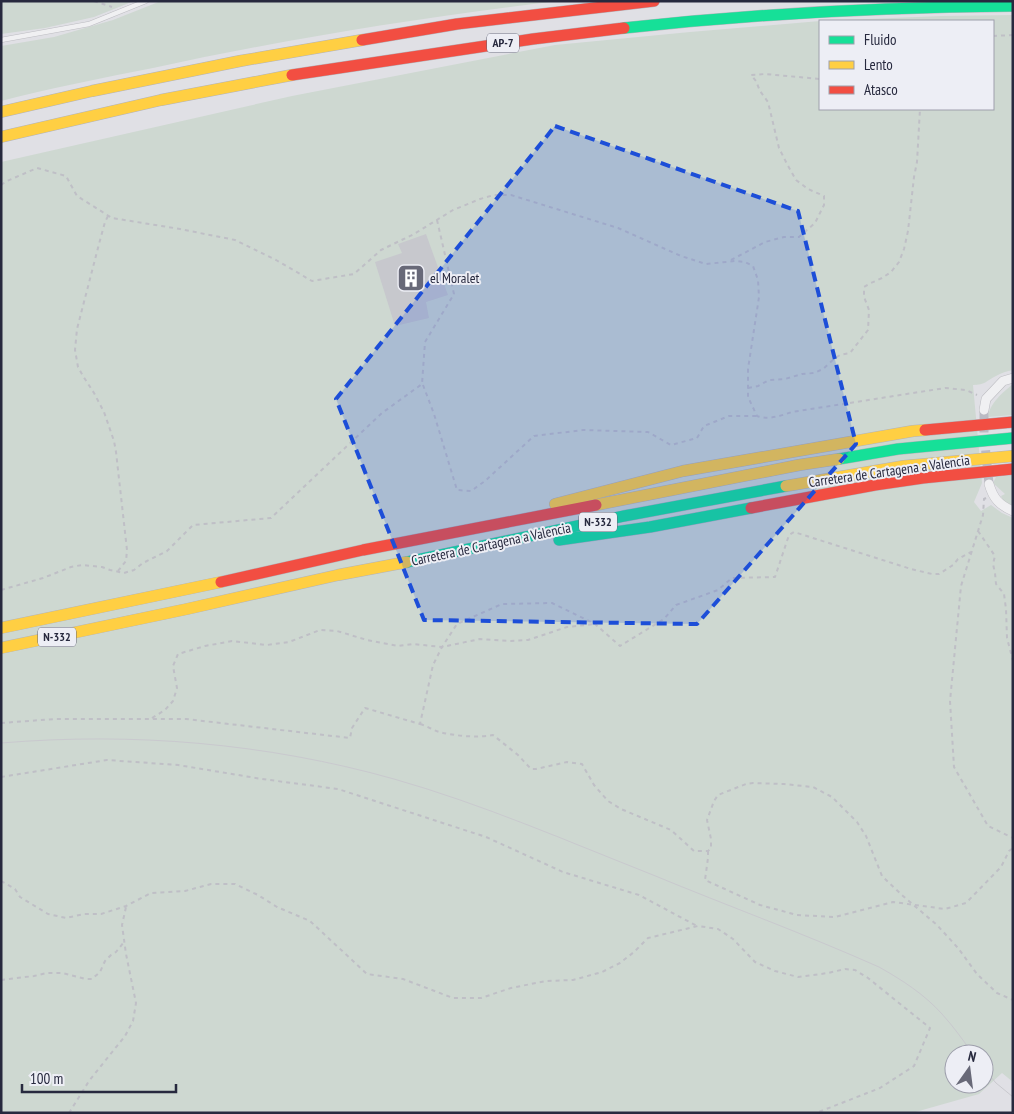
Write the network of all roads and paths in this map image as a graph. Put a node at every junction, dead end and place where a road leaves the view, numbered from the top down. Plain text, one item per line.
1 (94, 1) edge
2 (146, 1) edge
3 (654, 1) edge
4 (1013, 6) edge
5 (120, 12) junction
6 (1013, 35) edge
7 (994, 36) edge
8 (1, 40) edge
9 (819, 79) edge
10 (920, 110) edge
11 (1, 112) edge
12 (1, 137) edge
13 (1, 185) edge
14 (108, 216) junction
15 (437, 220) junction
16 (731, 260) dead end
17 (1013, 378) edge
18 (422, 384) junction
19 (748, 388) junction
20 (986, 398) junction
21 (984, 410) tunnel mouth
22 (757, 416) junction
23 (1013, 422) edge
24 (1013, 438) edge
25 (1013, 456) edge
26 (1013, 469) edge
27 (989, 484) tunnel mouth
28 (992, 494) junction
29 (1013, 511) edge
30 (978, 531) junction
31 (431, 537) junction
32 (971, 552) junction
33 (384, 567) junction
34 (117, 571) junction
35 (1, 590) edge
36 (594, 624) junction
37 (1, 628) edge
38 (442, 647) junction
39 (1, 648) edge
40 (1013, 661) edge
41 (151, 719) junction
42 (1, 722) edge
43 (420, 724) junction
44 (1, 778) edge
45 (1013, 838) edge
46 (1013, 848) edge
47 (708, 851) junction
48 (1, 881) edge
49 (914, 904) junction
50 (126, 906) junction
51 (698, 926) junction
52 (124, 942) junction
53 (1, 980) edge
54 (1013, 1000) edge
55 (69, 1113) edge
56 (816, 1113) edge

1 - 5 path
2 - 5 lane
3 - 11 highway, AP-7
4 - 12 highway, AP-7
5 - 8 lane
6 - 7 path
9 - 16 path
10 - 19 path
13 - 14 path
14 - 15 path
14 - 34 path
15 - 18 path
15 - 19 path
17 - 20 street
18 - 22 path
18 - 34 path
19 - 22 path
20 - 21 street
20 - 22 path
23 - 31 highway, N-332
24 - 31 highway, Carretera de Cartagena a Valencia / N-332
25 - 33 highway, Carretera de Cartagena a Valencia / N-332
26 - 33 highway
27 - 28 street
28 - 29 street
28 - 30 path
30 - 32 path
30 - 40 path
31 - 37 highway, Carretera de Cartagena a Valencia / N-332
32 - 36 path
32 - 45 path
33 - 39 highway, Carretera de Cartagena a Valencia / N-332
34 - 35 path
36 - 38 path
36 - 38 path
38 - 41 path
38 - 43 path
41 - 42 path
41 - 43 path
43 - 47 path
44 - 51 path
46 - 49 path
47 - 49 path
47 - 49 path
48 - 50 path
49 - 54 path
50 - 51 path
50 - 52 path
51 - 56 path
52 - 53 path
52 - 55 path

